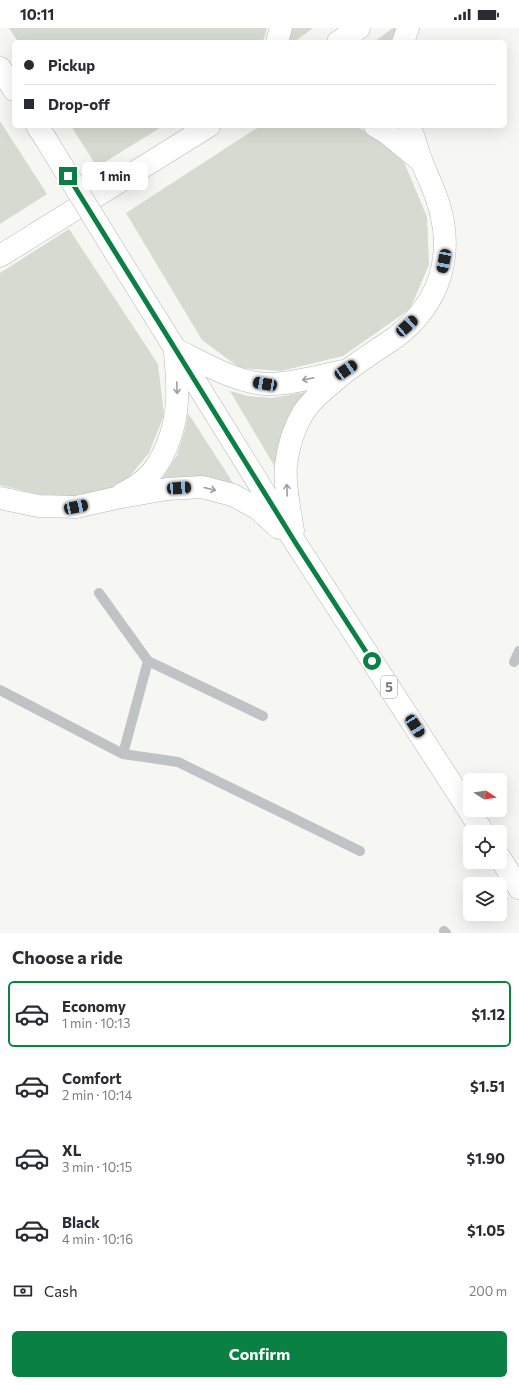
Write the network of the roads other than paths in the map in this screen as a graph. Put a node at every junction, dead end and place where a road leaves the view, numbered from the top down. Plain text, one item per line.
1 (281, 28) edge
2 (359, 28) edge
3 (408, 28) edge
4 (278, 40) edge
5 (341, 40) edge
6 (404, 40) edge
7 (0, 68) edge
8 (12, 87) edge
9 (206, 128) edge
10 (378, 128) edge
11 (411, 128) edge
12 (41, 132) edge
13 (422, 162) junction
14 (0, 256) edge
15 (175, 349) junction
16 (346, 370) junction
17 (0, 498) edge
18 (116, 498) junction
19 (295, 542) junction
20 (99, 593) dead end
21 (519, 651) edge
22 (148, 661) junction
23 (514, 662) dead end
24 (0, 690) edge
25 (263, 716) dead end
26 (123, 754) junction
27 (478, 825) edge
28 (360, 851) dead end
29 (507, 869) edge
30 (519, 888) edge

1 - 4 main road
2 - 5 main road
3 - 6 main road
7 - 8 main road
9 - 14 main road
10 - 13 main road
11 - 13 main road
12 - 15 main road, 5, bridge
13 - 16 main road
16 -> 15 main road
15 -> 18 main road
15 - 19 main road, 5
19 -> 16 main road
17 - 18 main road
18 -> 19 main road
19 - 27 main road, 5
20 - 22 lane
21 - 23 lane
22 - 25 lane
22 - 26 lane
24 - 26 lane
26 - 28 lane
29 - 30 main road

